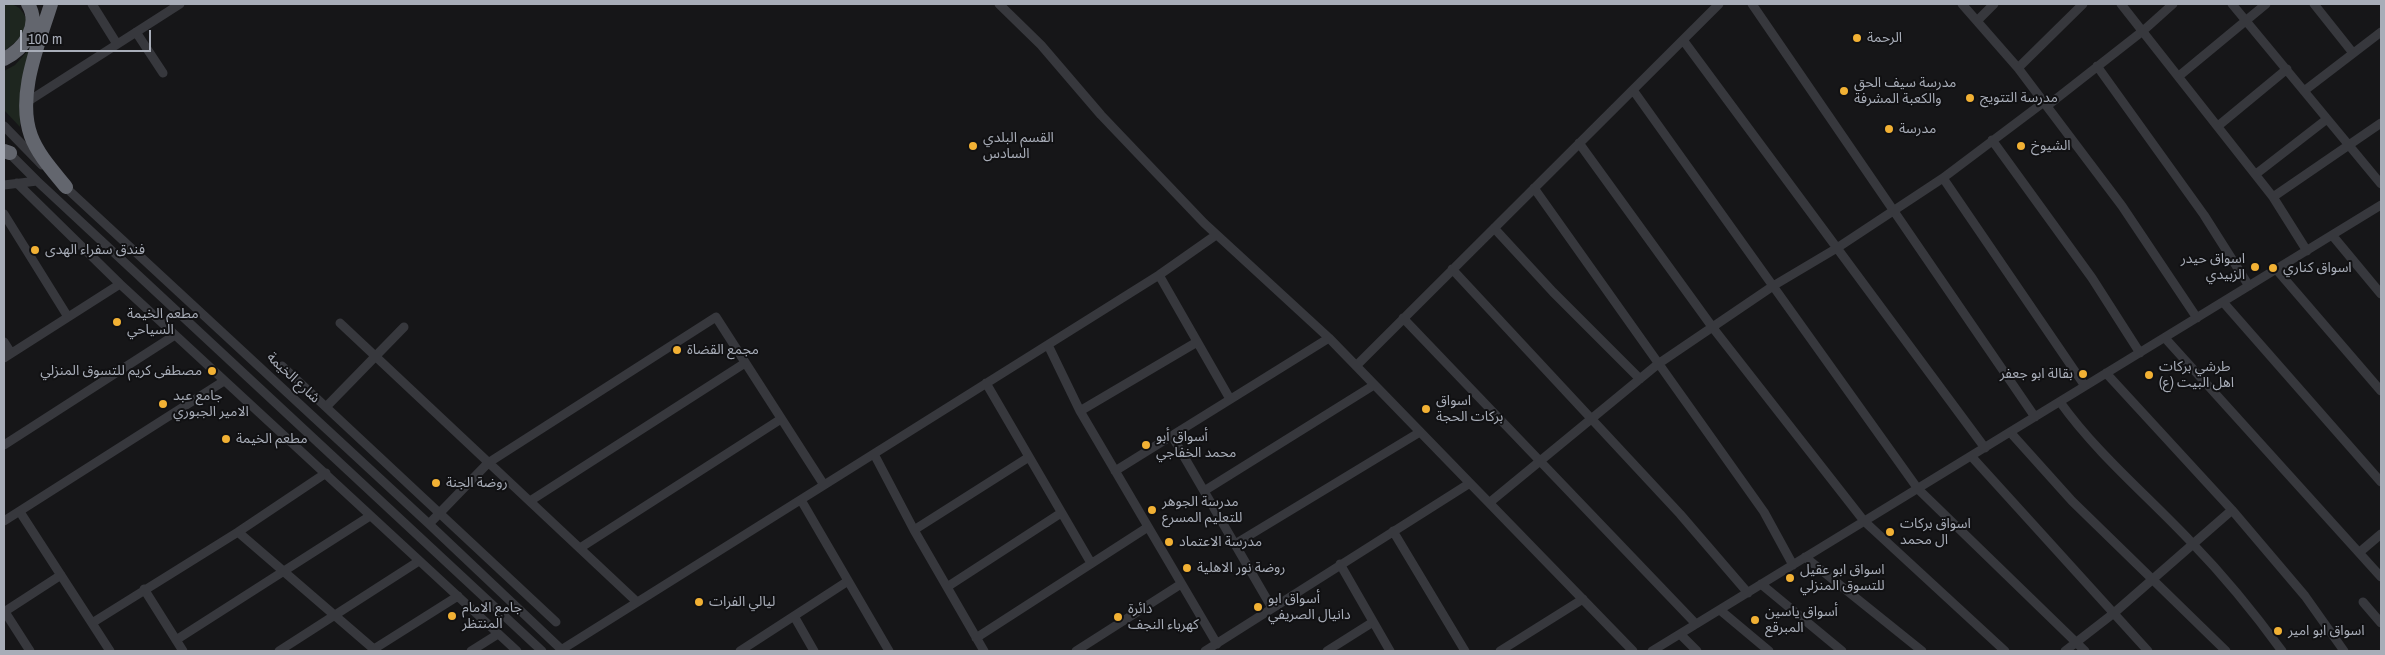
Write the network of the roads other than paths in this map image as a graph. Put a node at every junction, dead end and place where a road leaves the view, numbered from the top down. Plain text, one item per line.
1 (28, 4) edge
2 (51, 4) edge
3 (92, 4) edge
4 (180, 4) edge
5 (999, 4) edge
6 (1719, 4) edge
7 (1752, 4) edge
8 (1962, 4) edge
9 (1994, 4) edge
10 (2083, 4) edge
11 (2121, 4) edge
12 (2173, 4) edge
13 (2232, 4) edge
14 (2266, 4) edge
15 (2314, 4) edge
16 (2246, 20) junction
17 (1977, 22) junction
18 (2144, 30) junction
19 (136, 32) junction
20 (2381, 32) edge
21 (1683, 40) junction
22 (117, 44) junction
23 (2353, 53) junction
24 (4, 59) edge
25 (2097, 66) junction
26 (2018, 68) junction
27 (2287, 70) junction
28 (163, 74) dead end
29 (2179, 76) junction
30 (1632, 90) junction
31 (2304, 91) junction
32 (27, 102) junction
33 (2046, 104) junction
34 (2327, 118) junction
35 (2381, 123) edge
36 (4, 126) edge
37 (2218, 126) junction
38 (1992, 140) junction
39 (1579, 143) junction
40 (2349, 145) junction
41 (6, 150) edge
42 (2256, 174) junction
43 (1943, 178) junction
44 (37, 181) junction
45 (17, 183) junction
46 (2381, 184) edge
47 (4, 185) edge
48 (66, 187) junction
49 (1534, 188) junction
50 (2273, 197) junction
51 (2381, 205) edge
52 (1895, 210) junction
53 (4, 214) edge
54 (1494, 228) junction
55 (1216, 235) junction
56 (2332, 235) junction
57 (1837, 248) junction
58 (2307, 251) junction
59 (1452, 269) junction
60 (2276, 269) junction
61 (1159, 275) junction
62 (120, 284) junction
63 (1773, 286) junction
64 (2249, 286) junction
65 (2381, 294) edge
66 (2223, 302) junction
67 (68, 317) junction
68 (1403, 318) junction
69 (2197, 318) junction
70 (340, 323) dead end
71 (404, 327) dead end
72 (1713, 328) junction
73 (174, 335) junction
74 (1329, 338) junction
75 (2165, 338) junction
76 (4, 342) edge
77 (1197, 342) junction
78 (1048, 345) junction
79 (219, 351) junction
80 (2140, 353) junction
81 (376, 355) junction
82 (8, 356) edge
83 (255, 362) junction
84 (745, 363) junction
85 (206, 364) junction
86 (1658, 364) junction
87 (282, 366) dead end
88 (1356, 366) junction
89 (243, 373) junction
90 (2106, 373) junction
91 (1640, 379) junction
92 (224, 381) junction
93 (986, 383) junction
94 (1374, 385) junction
95 (2085, 386) junction
96 (2381, 391) edge
97 (292, 397) junction
98 (1230, 399) junction
99 (2060, 402) junction
100 (326, 407) junction
101 (281, 409) junction
102 (1080, 411) junction
103 (2035, 417) junction
104 (1592, 418) junction
105 (780, 419) junction
106 (1420, 432) junction
107 (2010, 432) junction
108 (1172, 436) junction
109 (4, 445) edge
110 (1985, 448) junction
111 (874, 454) junction
112 (1971, 456) junction
113 (1029, 457) junction
114 (1540, 461) junction
115 (488, 462) junction
116 (1115, 471) junction
117 (326, 473) junction
118 (2381, 482) edge
119 (1470, 483) junction
120 (824, 485) junction
121 (1918, 489) junction
122 (1204, 491) junction
123 (801, 500) junction
124 (530, 501) junction
125 (1489, 503) junction
126 (2232, 510) junction
127 (20, 512) junction
128 (439, 512) junction
129 (1061, 513) junction
130 (370, 516) junction
131 (4, 521) edge
132 (1864, 521) junction
133 (429, 524) junction
134 (1148, 527) junction
135 (914, 530) junction
136 (1393, 531) junction
137 (238, 532) junction
138 (2381, 534) edge
139 (1235, 544) junction
140 (2193, 544) junction
141 (580, 548) junction
142 (2361, 551) junction
143 (1805, 557) junction
144 (419, 561) junction
145 (1091, 562) junction
146 (1340, 564) junction
147 (1793, 565) junction
148 (285, 570) junction
149 (61, 575) junction
150 (2381, 577) edge
151 (2153, 579) junction
152 (848, 581) junction
153 (1181, 584) junction
154 (1762, 584) junction
155 (947, 587) junction
156 (144, 589) junction
157 (1748, 593) junction
158 (458, 596) junction
159 (1583, 599) junction
160 (637, 602) junction
161 (2363, 602) dead end
162 (1272, 608) junction
163 (1720, 610) junction
164 (4, 612) edge
165 (2114, 613) junction
166 (336, 615) junction
167 (794, 616) junction
168 (556, 622) dead end
169 (1373, 622) junction
170 (92, 623) junction
171 (1696, 624) junction
172 (2381, 624) edge
173 (498, 634) junction
174 (1680, 634) junction
175 (976, 638) junction
176 (176, 640) junction
177 (2077, 642) junction
178 (1216, 644) junction
179 (375, 650) edge
180 (30, 651) edge
181 (110, 651) edge
182 (183, 651) edge
183 (279, 651) edge
184 (472, 651) edge
185 (517, 651) edge
186 (542, 651) edge
187 (562, 651) edge
188 (740, 651) edge
189 (814, 651) edge
190 (889, 651) edge
191 (984, 651) edge
192 (1076, 651) edge
193 (1205, 651) edge
194 (1327, 651) edge
195 (1390, 651) edge
196 (1465, 651) edge
197 (1500, 651) edge
198 (1631, 651) edge
199 (1652, 651) edge
200 (1696, 651) edge
201 (1769, 651) edge
202 (1842, 651) edge
203 (1922, 651) edge
204 (2005, 651) edge
205 (2065, 651) edge
206 (2085, 651) edge
207 (2148, 651) edge
208 (2226, 651) edge
209 (2282, 651) edge
210 (2344, 651) edge

1 - 24 highway
2 - 32 highway
3 - 22 street
4 - 19 street
5 - 55 street
6 - 21 street
7 - 52 street
8 - 17 street
9 - 17 street
10 - 26 street
11 - 18 street
12 - 18 street
13 - 16 street
14 - 16 street
15 - 23 street
16 - 27 street
16 - 29 street
17 - 26 street
18 - 25 street
18 - 29 street
19 - 22 street
19 - 28 street
20 - 23 street
21 - 30 street
21 - 57 street
22 - 32 street
23 - 31 street
25 - 33 street
25 - 64 street
26 - 33 street
27 - 31 street
27 - 37 street
29 - 37 street
30 - 39 street
30 - 63 street
31 - 34 street
32 - 48 highway
33 - 38 street
33 - 69 street
34 - 40 street
34 - 42 street
35 - 40 street
36 - 48 street, شارع الخيمة
37 - 42 street
38 - 43 street
38 - 80 street
39 - 49 street
39 - 72 street
40 - 46 street
40 - 50 street
41 - 44 street
42 - 50 street
43 - 52 street
43 - 95 street
44 - 45 street
44 - 79 street
45 - 47 street
45 - 62 street
48 - 83 street, شارع الخيمة
49 - 54 street
49 - 86 street
50 - 58 street
51 - 56 street
52 - 57 street
52 - 103 street
53 - 67 street
54 - 59 street
54 - 91 street
55 - 61 street
55 - 74 street
56 - 58 street
56 - 65 street
57 - 63 street
57 - 110 street
58 - 60 street
59 - 68 street
59 - 104 street
60 - 64 street
60 - 96 street
61 - 77 street
61 - 78 street
62 - 67 street
62 - 73 street
63 - 72 street
63 - 121 street
64 - 66 street
66 - 69 street
66 - 118 street
67 - 82 street
68 - 88 street
68 - 114 street
69 - 75 street
70 - 81 street
71 - 81 street
72 - 86 street
72 - 132 street
73 - 85 street
73 - 109 street
74 - 88 street
74 - 98 street
75 - 80 street
75 - 142 street
76 - 82 street
77 - 98 street
77 - 102 street
78 - 93 street
78 - 102 street
79 - 85 street
79 - 89 street
80 - 90 street
81 - 100 street
81 - 115 street
83 - 89 street
83 - 97 street, شارع الخيمة
84 - 105 street
84 - 115 street
84 - 124 street
85 - 92 street
86 - 91 street
86 - 147 street
87 - 100 street
88 - 94 street
89 - 101 street
90 - 95 street
90 - 126 street
91 - 104 street
92 - 117 street
92 - 127 street
93 - 111 street
93 - 113 street
94 - 106 street
94 - 122 street
95 - 99 street
97 - 101 street
97 - 133 street, شارع الخيمة
98 - 108 street
99 - 103 street
99 - 140 street
100 - 128 street
101 - 186 street
102 - 116 street
103 - 107 street
104 - 114 street
104 - 157 street
105 - 120 street
105 - 141 street
106 - 119 street
106 - 139 street
107 - 110 street
107 - 151 street
108 - 116 street
108 - 122 street
110 - 112 street
111 - 120 street
111 - 135 street
112 - 121 street
112 - 165 street
113 - 129 street
113 - 135 street
114 - 125 street
114 - 171 street
115 - 124 street
115 - 128 street
116 - 134 street
117 - 130 street
117 - 137 street
119 - 125 street
119 - 136 street
120 - 123 street
121 - 132 street
121 - 177 street
122 - 139 street
123 - 152 street
123 - 160 street
124 - 141 street
125 - 159 street
126 - 140 street
126 - 210 street
127 - 131 street
127 - 149 street
128 - 133 street
128 - 168 street
129 - 145 street
129 - 155 street
130 - 144 street
130 - 148 street
132 - 143 street
132 - 204 street
133 - 187 street, شارع الخيمة
134 - 145 street
134 - 153 street
135 - 155 street
136 - 146 street
136 - 196 street
137 - 148 street
137 - 156 street
138 - 142 street
139 - 162 street
140 - 151 street
140 - 209 street
141 - 160 street
142 - 150 street
143 - 147 street
143 - 203 street
144 - 158 street
144 - 166 street
145 - 175 street
146 - 162 street
146 - 169 street
147 - 154 street
148 - 166 street
148 - 176 street
149 - 164 street
149 - 170 street
151 - 165 street
151 - 208 street
152 - 167 street
152 - 190 street
153 - 178 street
153 - 192 street
154 - 157 street
154 - 202 street
155 - 175 street
156 - 170 street
156 - 176 street
157 - 163 street
158 - 173 street
158 - 179 street
159 - 197 street
159 - 198 street
160 - 187 street
161 - 172 street
162 - 178 street
163 - 171 street
163 - 201 street
164 - 180 street
165 - 177 street
165 - 207 street
166 - 179 street
166 - 183 street
167 - 188 street
167 - 189 street
169 - 194 street
169 - 195 street
170 - 181 street
171 - 174 street
173 - 184 street
173 - 185 street
174 - 199 street
174 - 200 street
175 - 191 street
176 - 182 street
177 - 205 street
177 - 206 street
178 - 193 street

